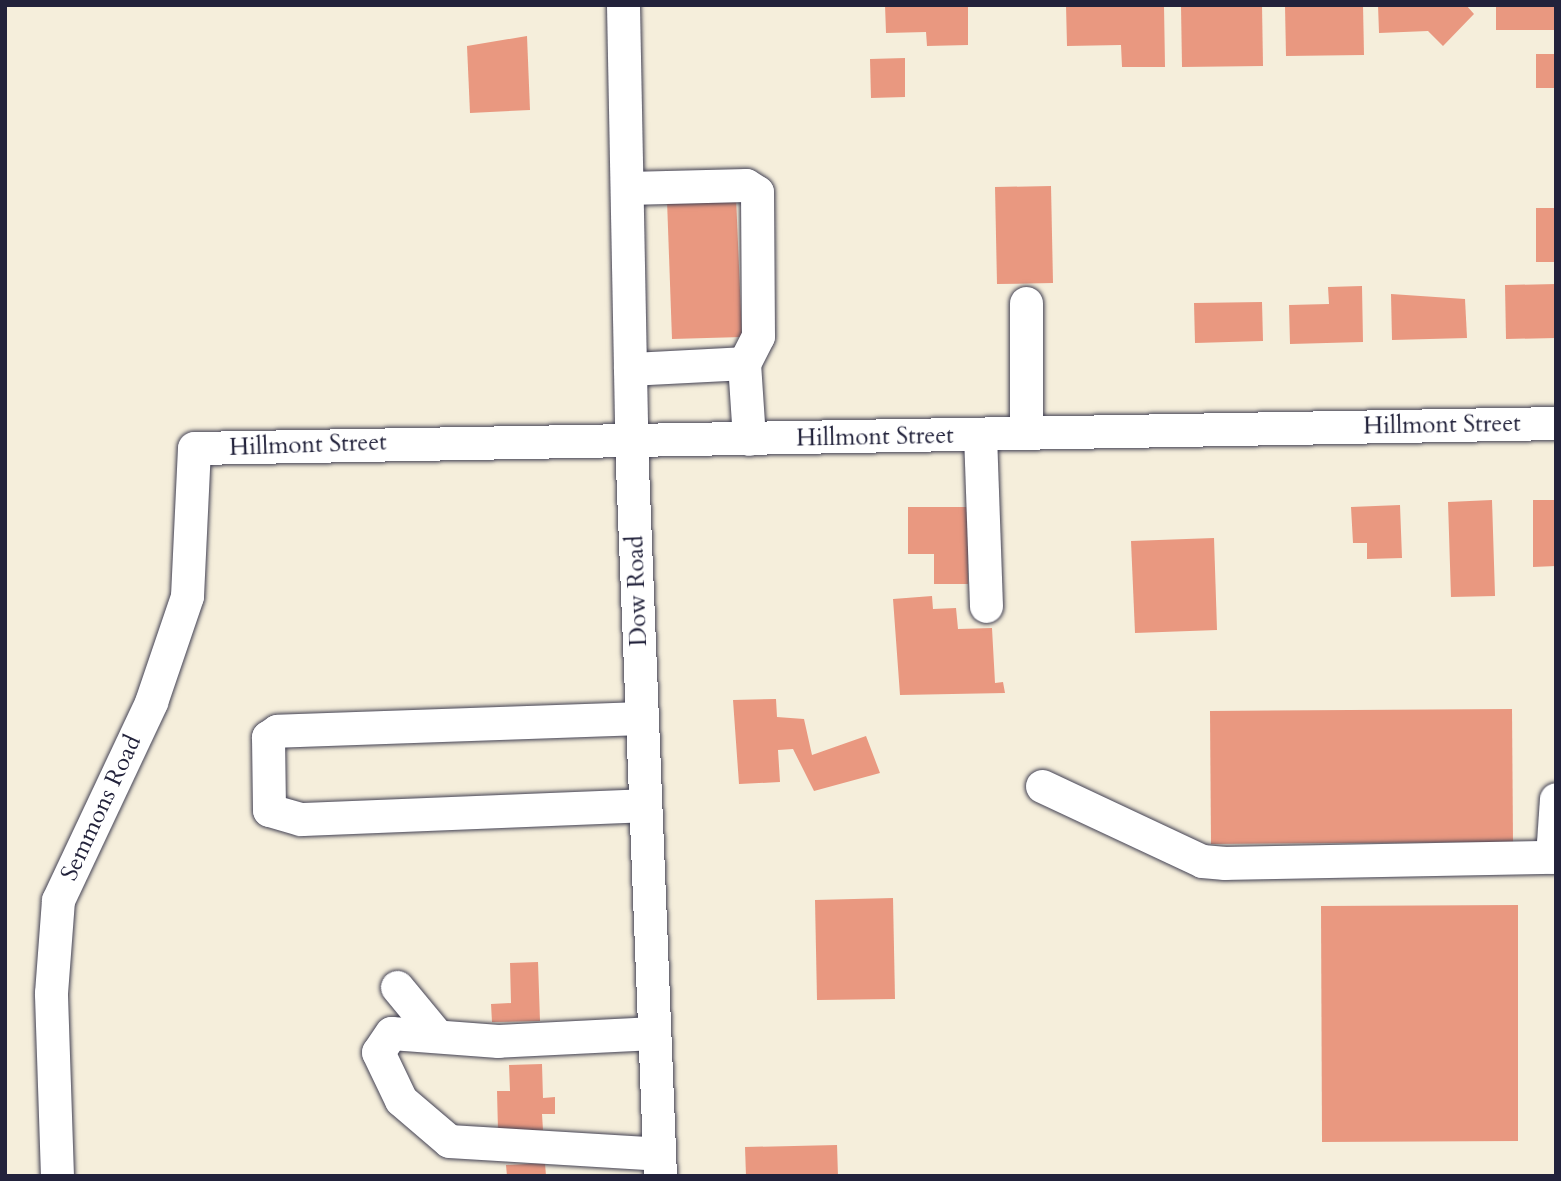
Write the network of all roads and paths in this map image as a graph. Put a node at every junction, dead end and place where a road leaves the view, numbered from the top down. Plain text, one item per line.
1 (624, 5) edge
2 (627, 188) junction
3 (1026, 303) dead end
4 (744, 363) junction
5 (629, 369) junction
6 (1556, 423) edge
7 (1026, 433) junction
8 (980, 434) junction
9 (749, 439) junction
10 (631, 441) junction
11 (194, 448) joint
12 (986, 606) dead end
13 (642, 718) junction
14 (1042, 786) dead end
15 (1556, 799) edge
16 (645, 805) junction
17 (1554, 865) edge
18 (397, 987) dead end
19 (435, 1033) junction
20 (654, 1033) junction
21 (659, 1165) edge
22 (57, 1176) edge

1 - 2 street, Dow Road
2 - 4 street
2 - 5 street, Dow Road
3 - 7 street
4 - 5 street
4 - 9 street
5 - 10 street, Dow Road
6 - 7 street, Hillmont Street
7 - 8 street, Hillmont Street
8 - 9 street, Hillmont Street
8 - 12 street
9 - 10 street, Hillmont Street
10 - 11 street, Hillmont Street
10 - 13 street, Dow Road
11 - 22 street, Semmons Road
13 - 16 street, Dow Road
13 - 16 street
14 - 17 street
15 - 17 street
16 - 20 street, Dow Road
18 - 19 street
19 - 20 street
19 - 21 street
20 - 21 street, Dow Road

